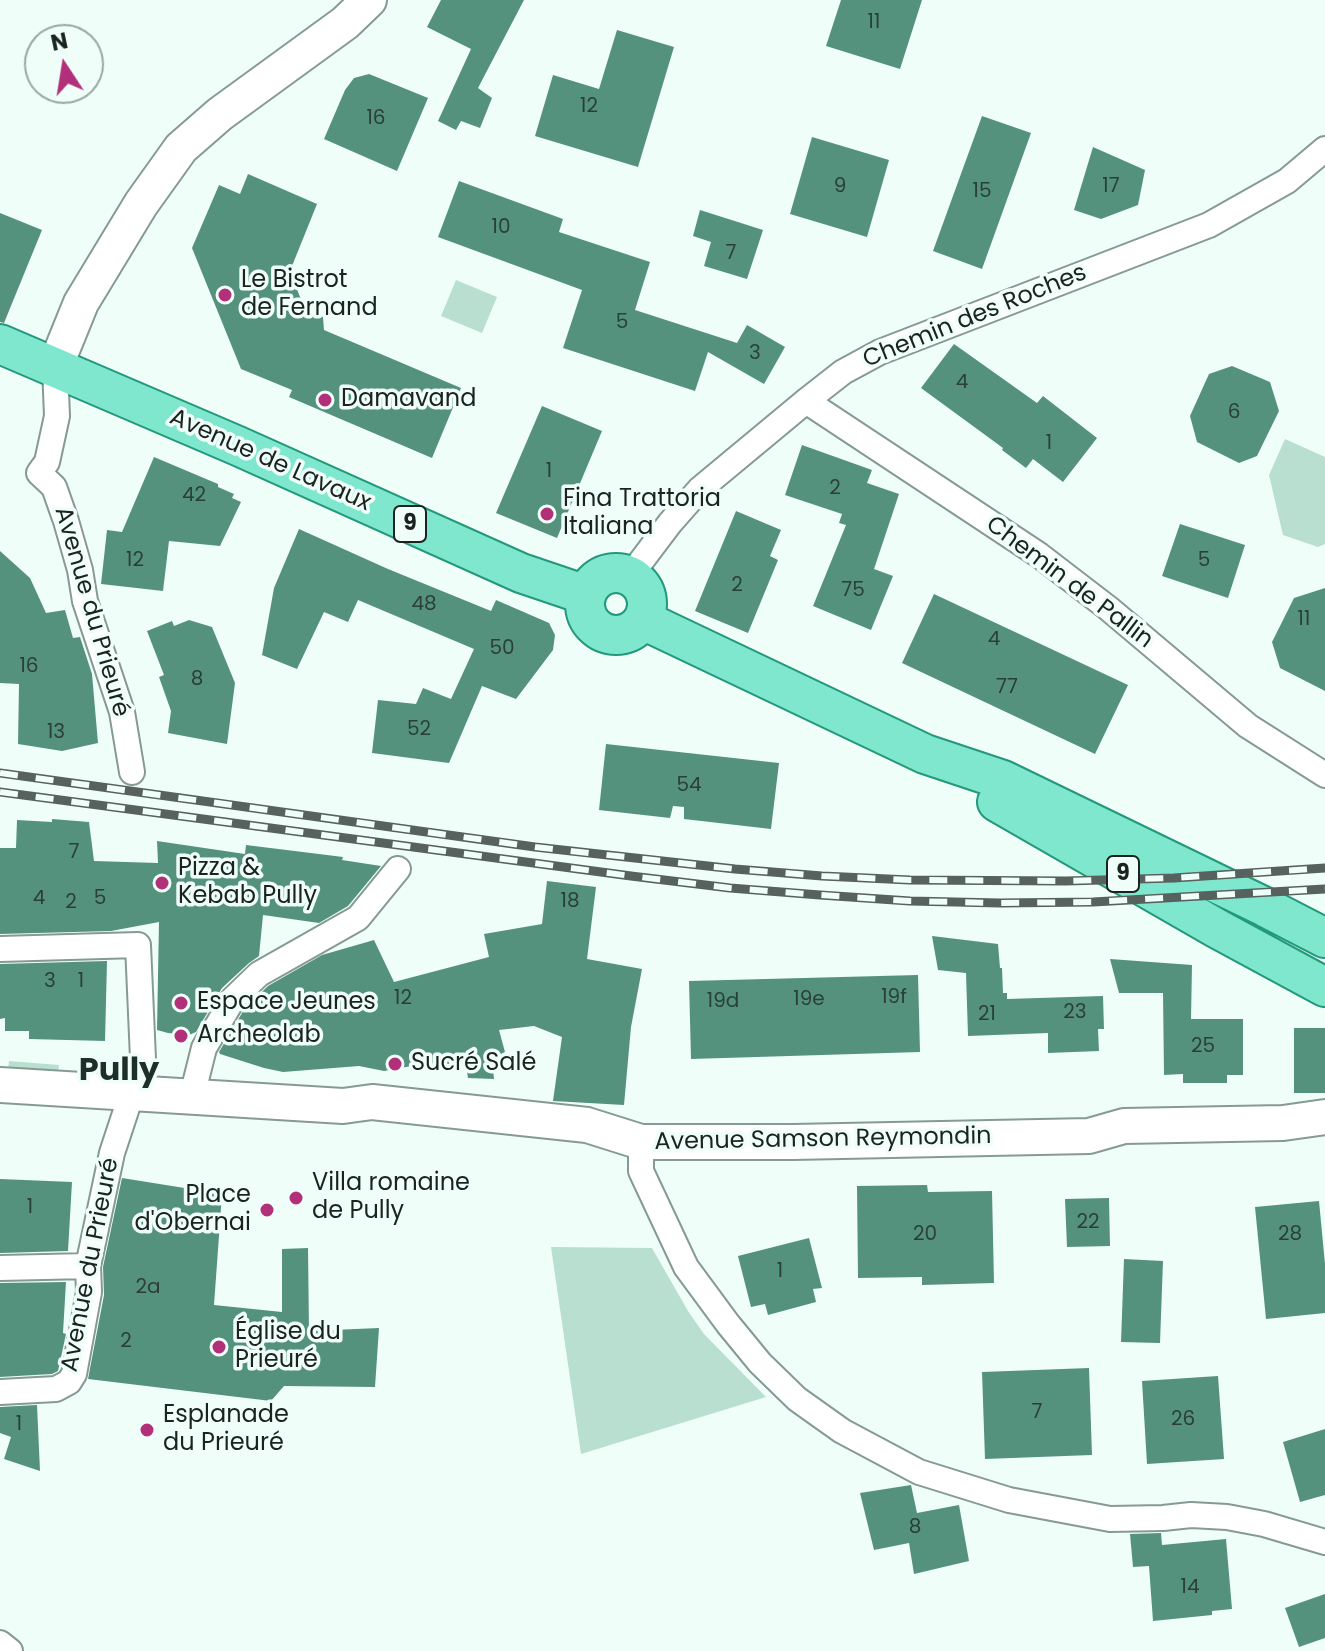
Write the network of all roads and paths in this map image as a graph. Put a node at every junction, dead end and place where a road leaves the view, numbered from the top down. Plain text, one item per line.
1 (369, 0) edge
2 (1325, 149) edge
3 (0, 344) edge
4 (55, 367) junction
5 (806, 401) junction
6 (630, 576) junction
7 (586, 595) junction
8 (643, 620) junction
9 (925, 754) junction
10 (132, 772) dead end
11 (1325, 775) edge
12 (398, 869) dead end
13 (1325, 938) edge
14 (0, 949) edge
15 (1325, 987) edge
16 (0, 1085) edge
17 (131, 1092) junction
18 (192, 1096) junction
19 (1325, 1117) edge
20 (641, 1142) junction
21 (88, 1266) junction
22 (0, 1268) edge
23 (0, 1392) edge
24 (1325, 1542) edge
25 (0, 1643) edge
26 (10, 1651) edge

1 - 4 street
2 - 5 street, Chemin des Roches
3 - 4 main road, Avenue de Lavaux
4 - 7 main road, Avenue de Lavaux / 9
4 - 10 street, Avenue du Prieuré
5 - 6 street, Chemin des Roches
5 - 11 street, Chemin de Pallin
6 - 7 main road
6 - 8 main road
7 - 8 main road
8 - 9 main road, 9
9 - 13 main road, 9
9 - 15 main road, 9
12 - 18 street
14 - 17 street, Avenue du Prieuré
16 - 17 street, Avenue Samson Reymondin
17 - 18 street, Avenue Samson Reymondin
17 - 21 street, Avenue du Prieuré
18 - 20 street, Avenue Samson Reymondin
19 - 20 street, Avenue Samson Reymondin
20 - 24 street
21 - 22 street
21 - 23 street, Avenue du Prieuré
25 - 26 street

